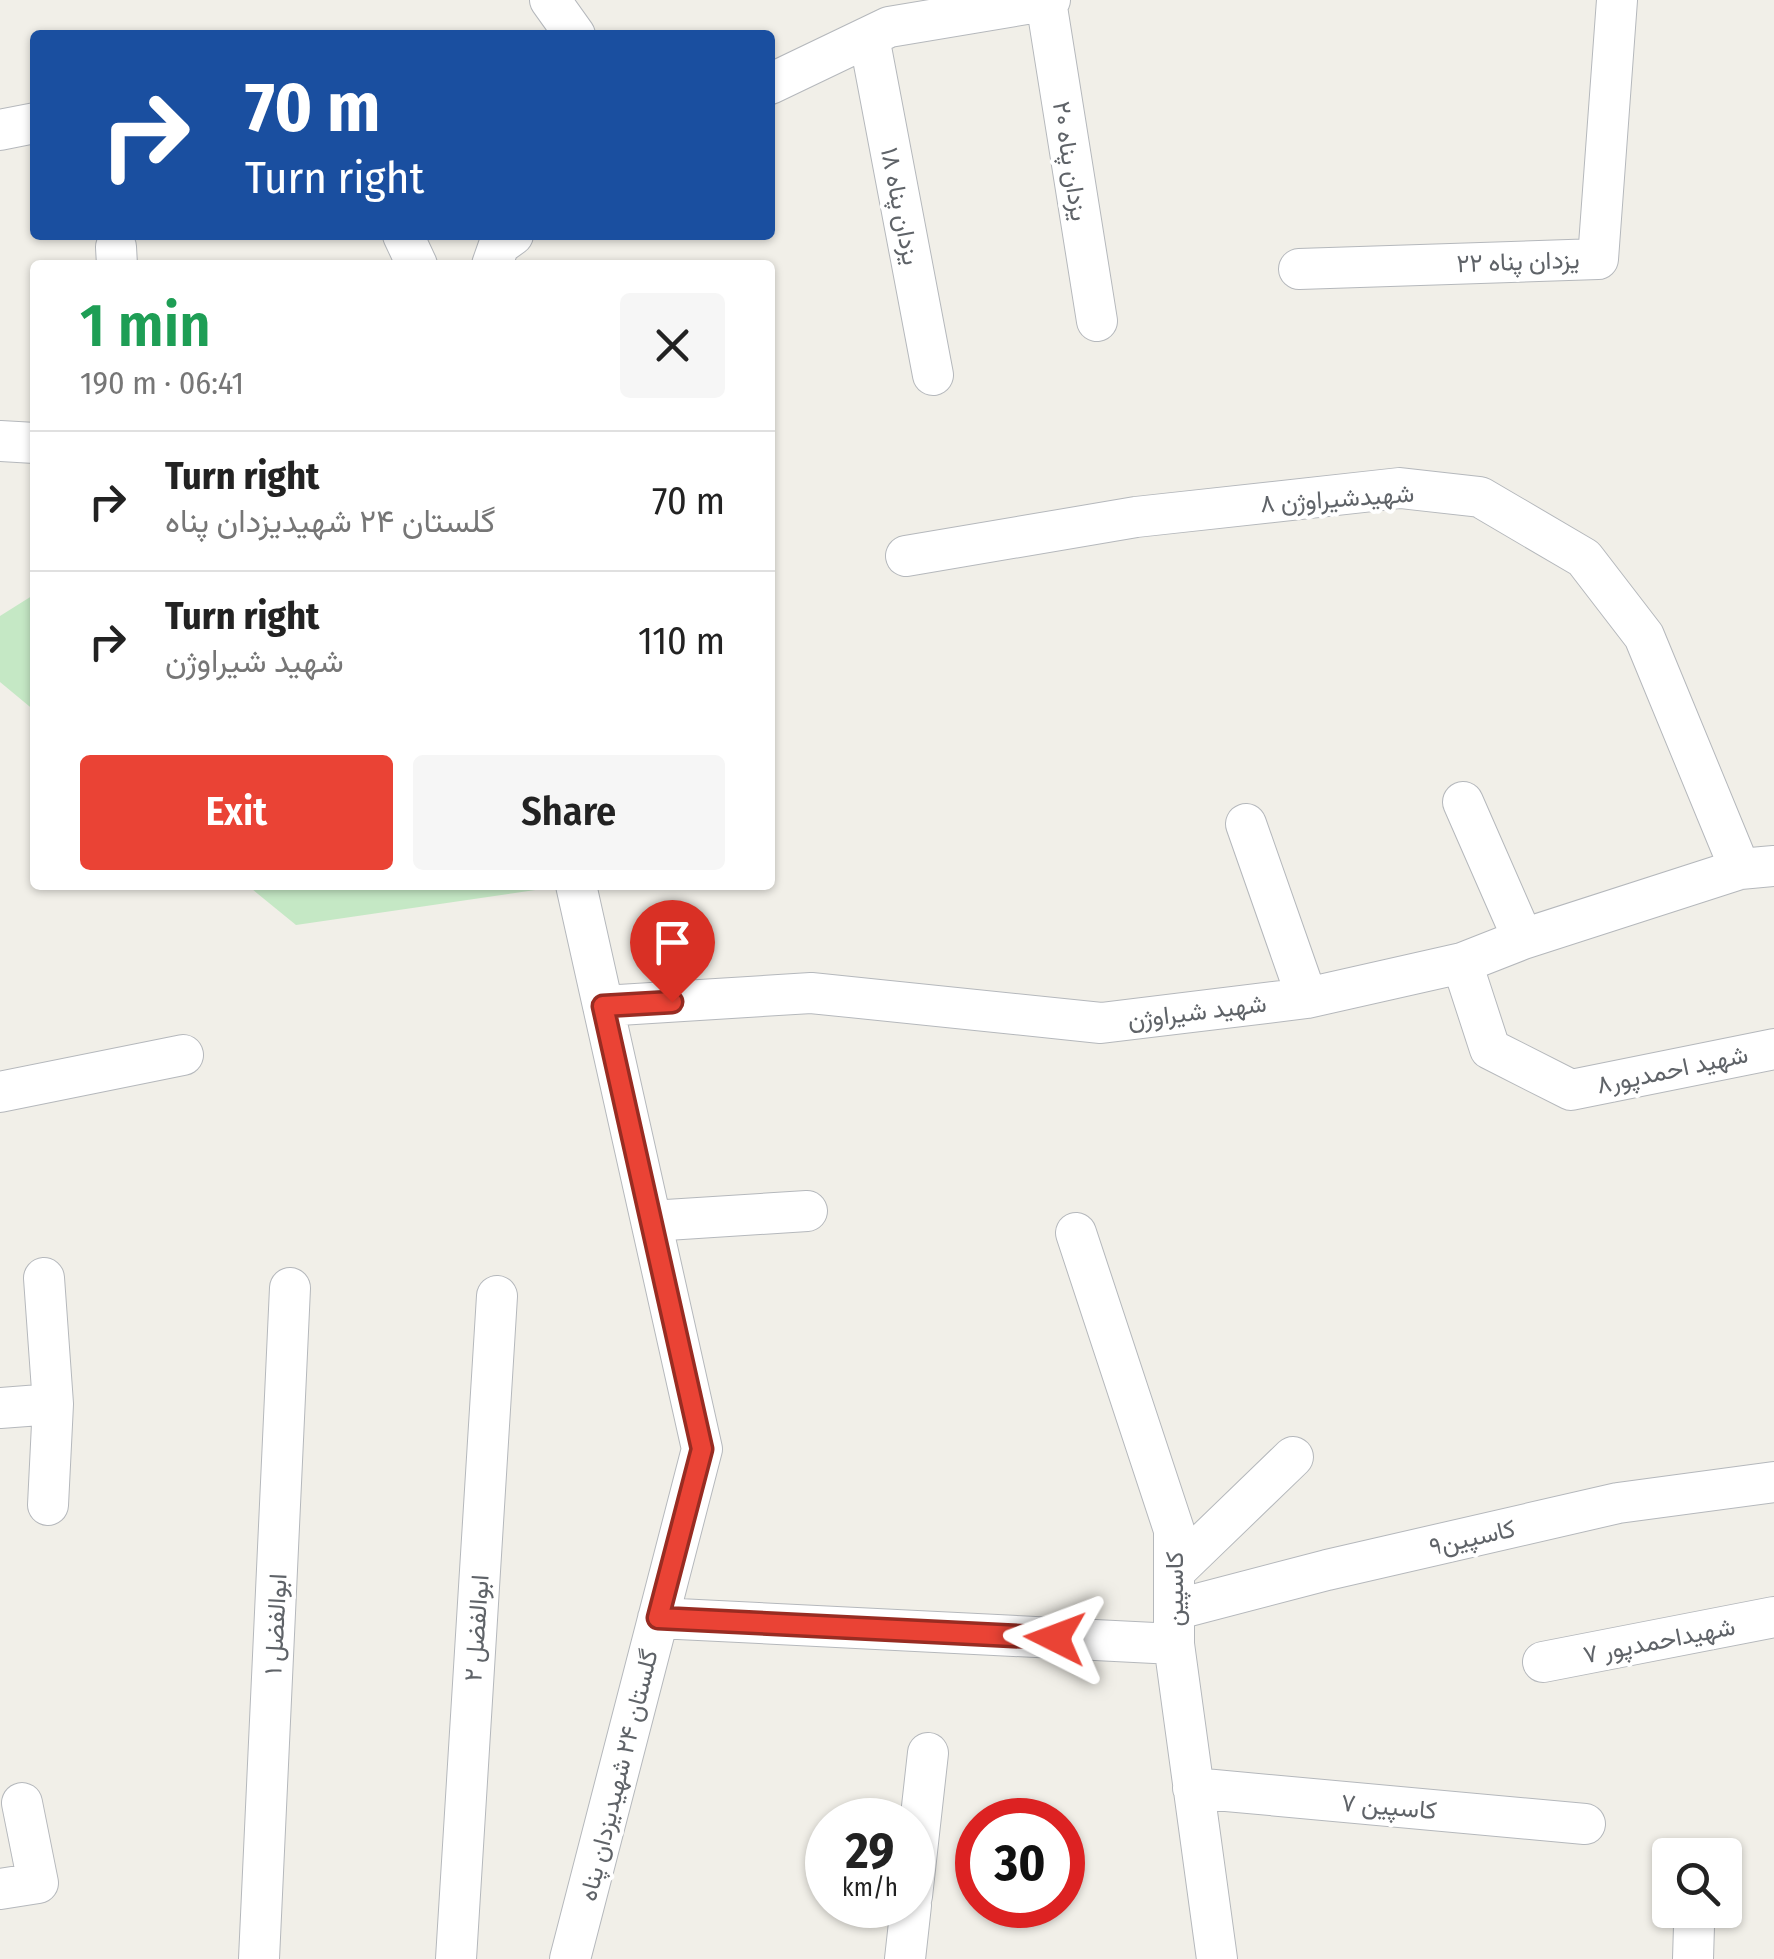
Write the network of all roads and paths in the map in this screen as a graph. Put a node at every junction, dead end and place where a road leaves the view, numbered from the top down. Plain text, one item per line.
1 (550, 0) edge
2 (1048, 0) edge
3 (1617, 0) edge
4 (887, 21) edge
5 (571, 30) edge
6 (775, 81) edge
7 (30, 124) edge
8 (0, 130) edge
9 (1299, 269) dead end
10 (1097, 321) dead end
11 (933, 375) dead end
12 (0, 442) edge
13 (30, 442) edge
14 (906, 556) dead end
15 (1463, 802) dead end
16 (1246, 824) dead end
17 (1757, 867) edge
18 (577, 890) edge
19 (1522, 938) junction
20 (1462, 963) junction
21 (1307, 998) junction
22 (603, 1006) junction
23 (1774, 1048) edge
24 (183, 1055) dead end
25 (0, 1092) edge
26 (807, 1211) dead end
27 (651, 1220) junction
28 (1076, 1232) dead end
29 (44, 1278) dead end
30 (290, 1288) dead end
31 (497, 1296) dead end
32 (53, 1404) junction
33 (0, 1408) edge
34 (1294, 1458) dead end
35 (1774, 1482) edge
36 (48, 1505) dead end
37 (1174, 1609) junction
38 (1774, 1617) edge
39 (658, 1618) junction
40 (1544, 1662) dead end
41 (928, 1753) dead end
42 (1194, 1788) junction
43 (923, 1798) edge
44 (22, 1804) dead end
45 (1584, 1824) dead end
46 (0, 1889) edge
47 (909, 1928) edge
48 (259, 1959) edge
49 (456, 1959) edge
50 (570, 1959) edge
51 (906, 1959) edge
52 (1217, 1959) edge

1 - 5 street
2 - 4 street
2 - 10 street, یزدان پناه ۲۰
3 - 9 street, یزدان پناه ۲۲
4 - 6 street
4 - 11 street, یزدان پناه ۱۸
7 - 8 street
12 - 13 street
14 - 17 street, شهیدشیراوژن ۸
15 - 19 street
16 - 21 street
17 - 19 street, شهید شیراوژن
18 - 22 street, گلستان ۲۴ شهیدیزدان پناه
19 - 20 street, شهید شیراوژن
20 - 21 street, شهید شیراوژن
20 - 23 street, شهید احمدپور۸
21 - 22 street, شهید شیراوژن
22 - 27 street, گلستان ۲۴ شهیدیزدان پناه
24 - 25 street
26 - 27 street
27 - 39 street, گلستان ۲۴ شهیدیزدان پناه
28 - 37 street, کاسپین
29 - 32 street
30 - 48 street, ابوالفضل ۱
31 - 49 street, ابوالفضل ۲
32 - 33 street
32 - 36 street
34 - 37 street
35 - 37 street, کاسپین۹
37 - 39 street, کاسپین۹
37 - 42 street, کاسپین
38 - 40 street, شهیداحمدپور ۷
39 - 50 street, گلستان ۲۴ شهیدیزدان پناه
41 - 43 street
42 - 45 street, کاسپین ۷
42 - 52 street, کاسپین
44 - 46 street
47 - 51 street

